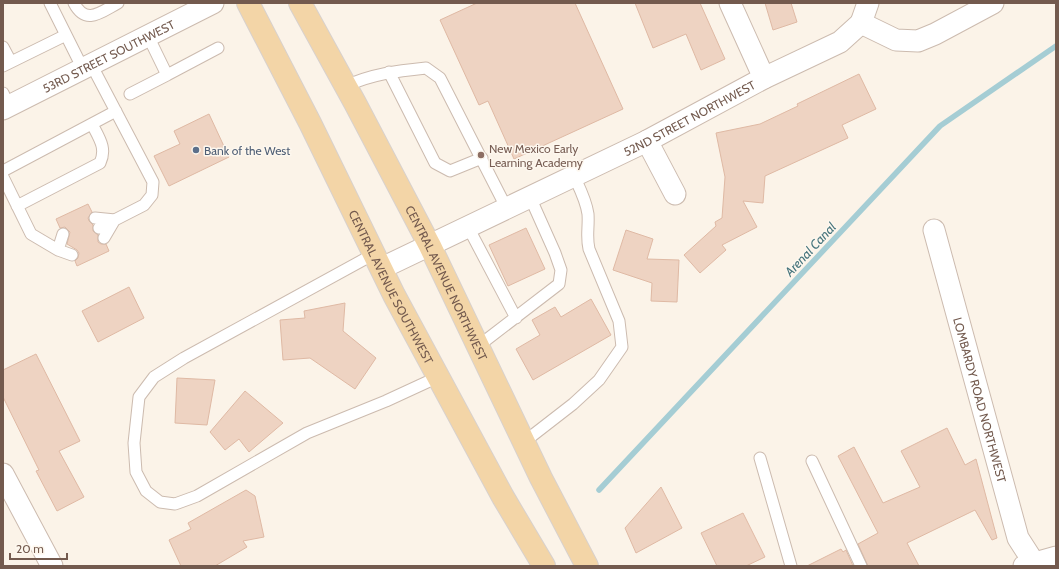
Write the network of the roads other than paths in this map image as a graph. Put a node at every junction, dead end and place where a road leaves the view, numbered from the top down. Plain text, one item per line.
1 (50, 3) edge
2 (74, 3) edge
3 (118, 3) edge
4 (213, 3) edge
5 (248, 3) edge
6 (730, 3) edge
7 (868, 3) edge
8 (993, 3) edge
9 (305, 6) edge
10 (187, 9) edge
11 (861, 24) junction
12 (66, 35) junction
13 (148, 36) junction
14 (3, 47) edge
15 (218, 48) dead end
16 (7, 64) edge
17 (87, 67) junction
18 (389, 72) junction
19 (167, 75) junction
20 (764, 78) junction
21 (346, 86) junction
22 (130, 94) dead end
23 (5, 102) edge
24 (116, 111) junction
25 (92, 124) junction
26 (646, 141) junction
27 (482, 158) junction
28 (3, 171) edge
29 (574, 176) junction
30 (3, 177) edge
31 (675, 194) dead end
32 (530, 197) junction
33 (17, 206) junction
34 (507, 209) junction
35 (95, 218) dead end
36 (115, 220) junction
37 (468, 227) junction
38 (934, 230) dead end
39 (102, 233) dead end
40 (63, 234) dead end
41 (430, 246) junction
42 (378, 261) junction
43 (516, 318) junction
44 (477, 347) junction
45 (438, 377) junction
46 (524, 442) junction
47 (760, 458) dead end
48 (812, 461) dead end
49 (3, 474) edge
50 (1056, 557) edge
51 (586, 564) edge
52 (1032, 565) edge
53 (52, 566) edge
54 (544, 566) edge
55 (791, 566) edge
56 (861, 566) edge

1 - 12 lane
2 - 3 lane
4 - 10 street, 53RD STREET SOUTHWEST
5 - 42 main road, CENTRAL AVENUE SOUTHWEST
6 - 20 street
7 - 11 street
8 - 11 street
9 - 21 main road, CENTRAL AVENUE NORTHWEST
10 - 13 street, 53RD STREET SOUTHWEST
11 - 20 street, 52ND STREET NORTHWEST
12 - 16 lane
12 - 17 lane
13 - 17 street, 53RD STREET SOUTHWEST
13 - 19 lane
14 - 16 lane
15 - 19 lane
17 - 23 street, 53RD STREET SOUTHWEST
17 - 24 lane
18 - 21 lane
18 - 27 lane
18 - 27 lane
19 - 22 lane
20 - 26 street, 52ND STREET NORTHWEST
21 - 41 main road, CENTRAL AVENUE NORTHWEST
24 - 25 lane
24 - 36 lane
25 - 28 lane
25 - 33 lane
26 - 29 street, 52ND STREET NORTHWEST
26 - 31 street
27 - 34 lane
29 - 32 street, 52ND STREET NORTHWEST
29 - 46 lane
30 - 33 lane
32 - 34 street, 52ND STREET NORTHWEST
32 - 43 lane
33 - 40 lane
34 - 37 street, 52ND STREET NORTHWEST
35 - 36 lane
36 - 39 lane
37 - 41 street, 52ND STREET NORTHWEST
37 - 43 lane
38 - 52 street, LOMBARDY ROAD NORTHWEST
41 - 42 street, 52ND STREET NORTHWEST
41 - 44 main road, CENTRAL AVENUE NORTHWEST
42 - 45 main road, CENTRAL AVENUE SOUTHWEST
42 - 45 lane
43 - 44 lane
44 - 46 main road, CENTRAL AVENUE NORTHWEST
45 - 54 main road, CENTRAL AVENUE SOUTHWEST
46 - 51 main road, CENTRAL AVENUE NORTHWEST
47 - 55 lane
48 - 56 lane
49 - 53 street
50 - 52 street

